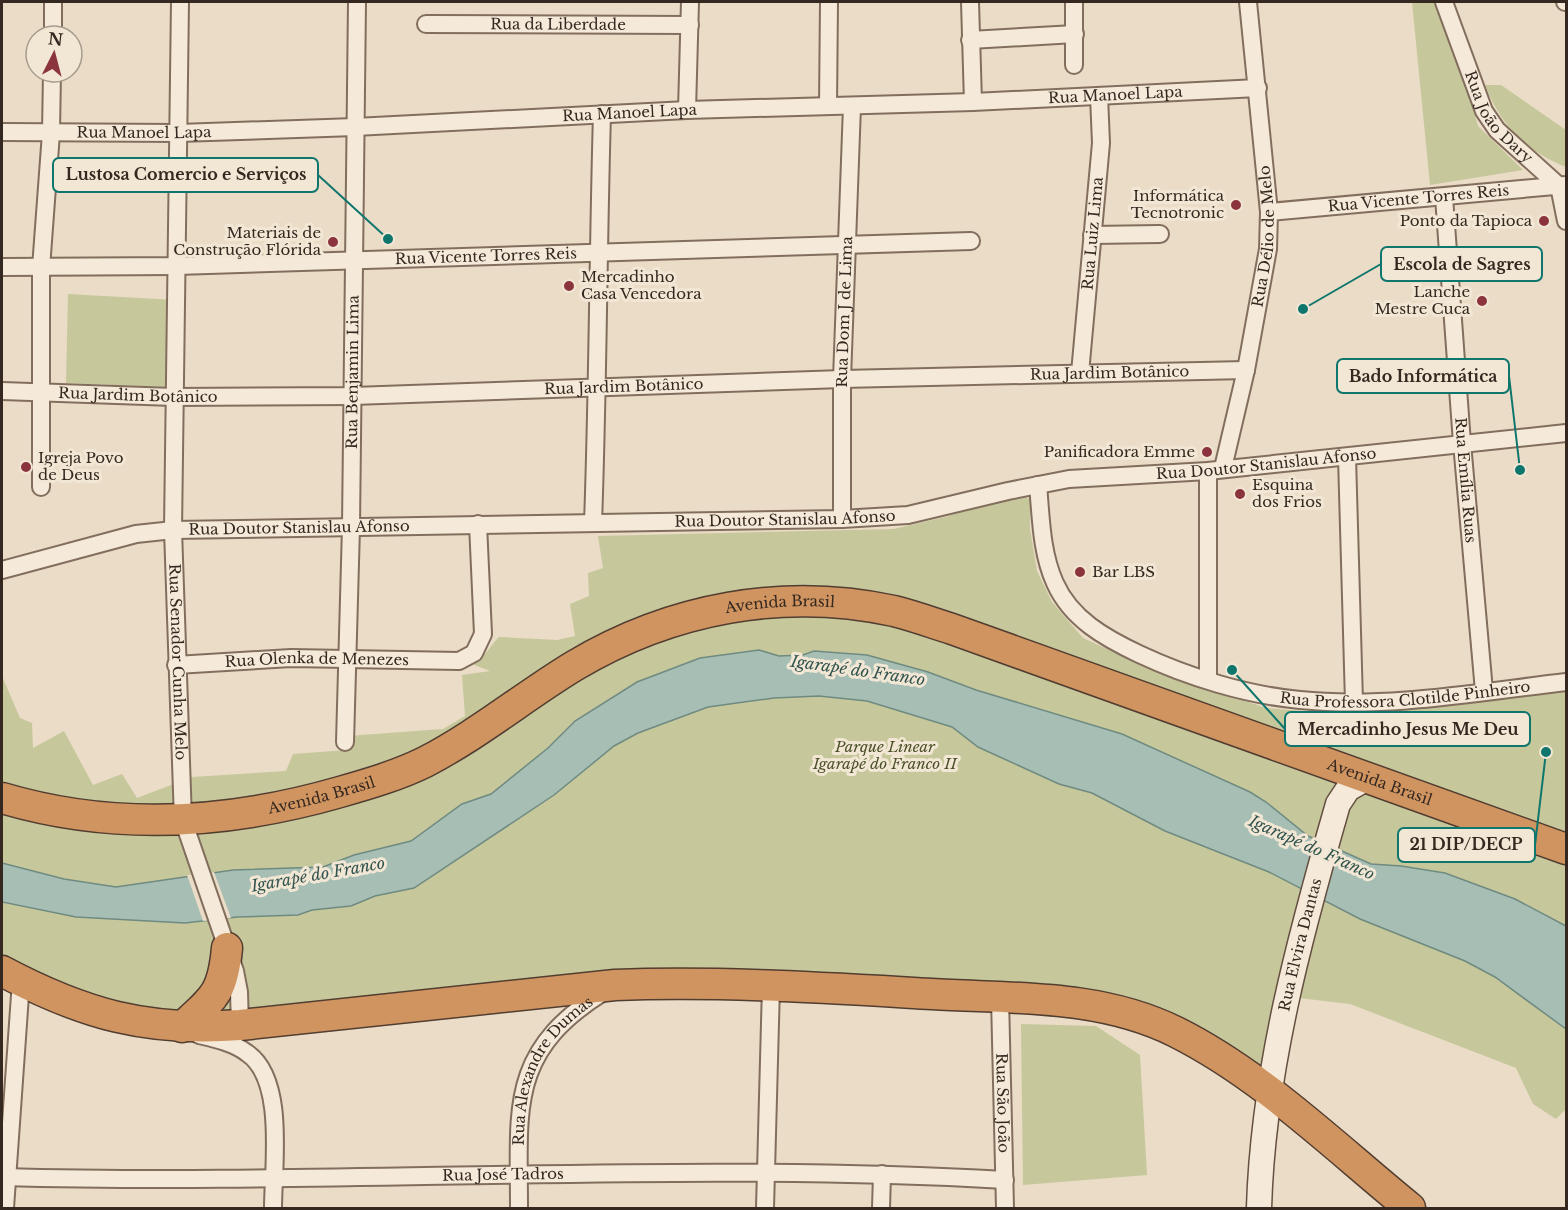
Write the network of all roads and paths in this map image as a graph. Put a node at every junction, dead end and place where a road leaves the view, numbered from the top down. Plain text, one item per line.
1 (53, 2) edge
2 (180, 2) edge
3 (357, 2) edge
4 (690, 2) edge
5 (830, 2) edge
6 (970, 2) edge
7 (1074, 2) edge
8 (1248, 2) edge
9 (1444, 2) edge
10 (53, 24) edge
11 (426, 24) dead end
12 (690, 24) junction
13 (1075, 34) junction
14 (970, 40) junction
15 (1074, 65) dead end
16 (52, 84) edge
17 (1258, 88) junction
18 (1099, 96) junction
19 (973, 102) junction
20 (828, 106) junction
21 (852, 106) junction
22 (687, 110) junction
23 (602, 114) junction
24 (356, 127) junction
25 (2, 132) edge
26 (51, 133) junction
27 (179, 133) junction
28 (1563, 186) edge
29 (1443, 197) junction
30 (1269, 212) junction
31 (1566, 221) edge
32 (1160, 234) dead end
33 (1092, 235) junction
34 (971, 241) dead end
35 (846, 247) junction
36 (598, 252) junction
37 (355, 260) junction
38 (177, 266) junction
39 (2, 267) edge
40 (41, 268) junction
41 (1246, 370) junction
42 (1080, 373) junction
43 (842, 379) junction
44 (598, 389) junction
45 (2, 391) edge
46 (39, 392) junction
47 (353, 396) junction
48 (174, 398) junction
49 (1566, 433) edge
50 (1462, 444) junction
51 (1347, 457) junction
52 (1216, 469) junction
53 (1038, 485) junction
54 (41, 487) dead end
55 (842, 519) junction
56 (592, 523) junction
57 (478, 524) junction
58 (351, 527) junction
59 (173, 530) junction
60 (2, 570) edge
61 (348, 658) junction
62 (176, 665) junction
63 (1208, 679) junction
64 (1566, 682) edge
65 (1484, 691) junction
66 (1354, 702) junction
67 (345, 742) dead end
68 (1369, 777) junction
69 (2, 798) edge
70 (183, 819) junction
71 (1566, 849) edge
72 (225, 944) junction
73 (11, 976) edge
74 (615, 985) junction
75 (771, 986) junction
76 (1000, 998) junction
77 (149, 1024) junction
78 (240, 1025) junction
79 (182, 1027) junction
80 (1269, 1092) junction
81 (765, 1174) junction
82 (882, 1174) junction
83 (519, 1176) junction
84 (4, 1177) edge
85 (273, 1178) junction
86 (1005, 1180) junction
87 (5, 1209) edge
88 (273, 1209) edge
89 (519, 1209) edge
90 (765, 1209) edge
91 (881, 1209) edge
92 (1005, 1209) edge
93 (1258, 1209) edge
94 (1410, 1209) edge

1 - 10 street
2 - 27 street, Rua Senador Cunha Melo
3 - 24 street, Rua Benjamin Lima
4 - 12 street
5 - 20 street
6 - 14 street
7 - 13 street
8 - 17 street, Rua Délio de Melo
9 - 28 street, Rua João Dary
11 - 12 street, Rua da Liberdade
12 - 22 street
13 - 14 street
13 - 15 street
14 - 19 street
16 - 26 street
17 - 18 street, Rua Manoel Lapa
17 - 30 street, Rua Délio de Melo
18 - 19 street, Rua Manoel Lapa
18 - 33 street, Rua Luiz Lima
19 - 21 street, Rua Manoel Lapa
20 - 21 street, Rua Manoel Lapa
20 - 22 street, Rua Manoel Lapa
21 - 35 street, Rua Dom J de Lima
22 - 23 street, Rua Manoel Lapa
23 - 24 street, Rua Manoel Lapa
23 - 36 street
24 - 27 street, Rua Manoel Lapa
24 - 37 street, Rua Benjamin Lima
25 - 26 street, Rua Manoel Lapa
26 - 27 street, Rua Manoel Lapa
26 - 40 street
27 - 38 street, Rua Senador Cunha Melo
28 - 29 street, Rua Vicente Torres Reis
28 - 31 street
29 - 30 street, Rua Vicente Torres Reis
29 - 50 street, Rua Emília Ruas
30 - 41 street, Rua Délio de Melo
32 - 33 street
33 - 42 street, Rua Luiz Lima
34 - 35 street, Rua Vicente Torres Reis
35 - 36 street, Rua Vicente Torres Reis
35 - 43 street, Rua Dom J de Lima
36 - 37 street, Rua Vicente Torres Reis
36 - 44 street
37 - 38 street, Rua Vicente Torres Reis
37 - 47 street, Rua Benjamin Lima
38 - 40 street, Rua Vicente Torres Reis
38 - 48 street, Rua Senador Cunha Melo
39 - 40 street, Rua Vicente Torres Reis
40 - 46 street
41 - 42 street, Rua Jardim Botânico
41 - 52 street, Rua Délio de Melo
42 - 43 street, Rua Jardim Botânico
43 - 44 street, Rua Jardim Botânico
43 - 55 street, Rua Dom J de Lima
44 - 47 street, Rua Jardim Botânico
44 - 56 street
45 - 46 street, Rua Jardim Botânico
46 - 48 street, Rua Jardim Botânico
46 - 54 street
47 - 48 street, Rua Jardim Botânico
47 - 58 street, Rua Benjamin Lima
48 - 59 street, Rua Senador Cunha Melo
49 - 50 street, Rua Doutor Stanislau Afonso
50 - 51 street, Rua Doutor Stanislau Afonso
50 - 65 street, Rua Emília Ruas
51 - 52 street, Rua Doutor Stanislau Afonso
51 - 66 street
52 - 53 street, Rua Doutor Stanislau Afonso
52 - 63 street, Rua Délio de Melo
53 - 55 street, Rua Doutor Stanislau Afonso
53 - 63 street, Rua Professora Clotilde Pinheiro
55 - 56 street, Rua Doutor Stanislau Afonso
56 - 57 street, Rua Doutor Stanislau Afonso
57 - 58 street, Rua Doutor Stanislau Afonso
57 - 61 street, Rua Olenka de Menezes
58 - 59 street, Rua Doutor Stanislau Afonso
58 - 61 street, Rua Benjamin Lima
59 - 60 street, Rua Doutor Stanislau Afonso
59 - 62 street, Rua Senador Cunha Melo
61 - 62 street, Rua Olenka de Menezes
61 - 67 street, Rua Benjamin Lima
62 - 70 street, Rua Senador Cunha Melo
63 - 66 street, Rua Professora Clotilde Pinheiro
64 - 65 street, Rua Professora Clotilde Pinheiro
65 - 66 street, Rua Professora Clotilde Pinheiro
68 - 70 highway, Avenida Brasil
68 - 71 highway, Avenida Brasil
68 - 80 street, Rua Elvira Dantas
69 - 70 highway, Avenida Brasil
70 - 72 street, Rua Senador Cunha Melo
72 - 78 street, Rua Senador Cunha Melo
72 - 79 highway
73 - 77 highway
73 - 84 street
74 - 75 highway
74 - 78 highway
74 - 83 street, Rua Alexandre Dumas
75 - 76 highway
75 - 81 street
76 - 80 highway
76 - 86 street, Rua São João
77 - 79 highway
77 - 85 street
78 - 79 highway
80 - 93 street, Rua Elvira Dantas
80 - 94 highway
81 - 82 street, Rua José Tadros
81 - 83 street, Rua José Tadros
81 - 90 street
82 - 86 street, Rua José Tadros
82 - 91 street
83 - 85 street, Rua José Tadros
83 - 89 street, Rua Alexandre Dumas
84 - 85 street, Rua José Tadros
84 - 87 street
85 - 88 street
86 - 92 street, Rua São João

